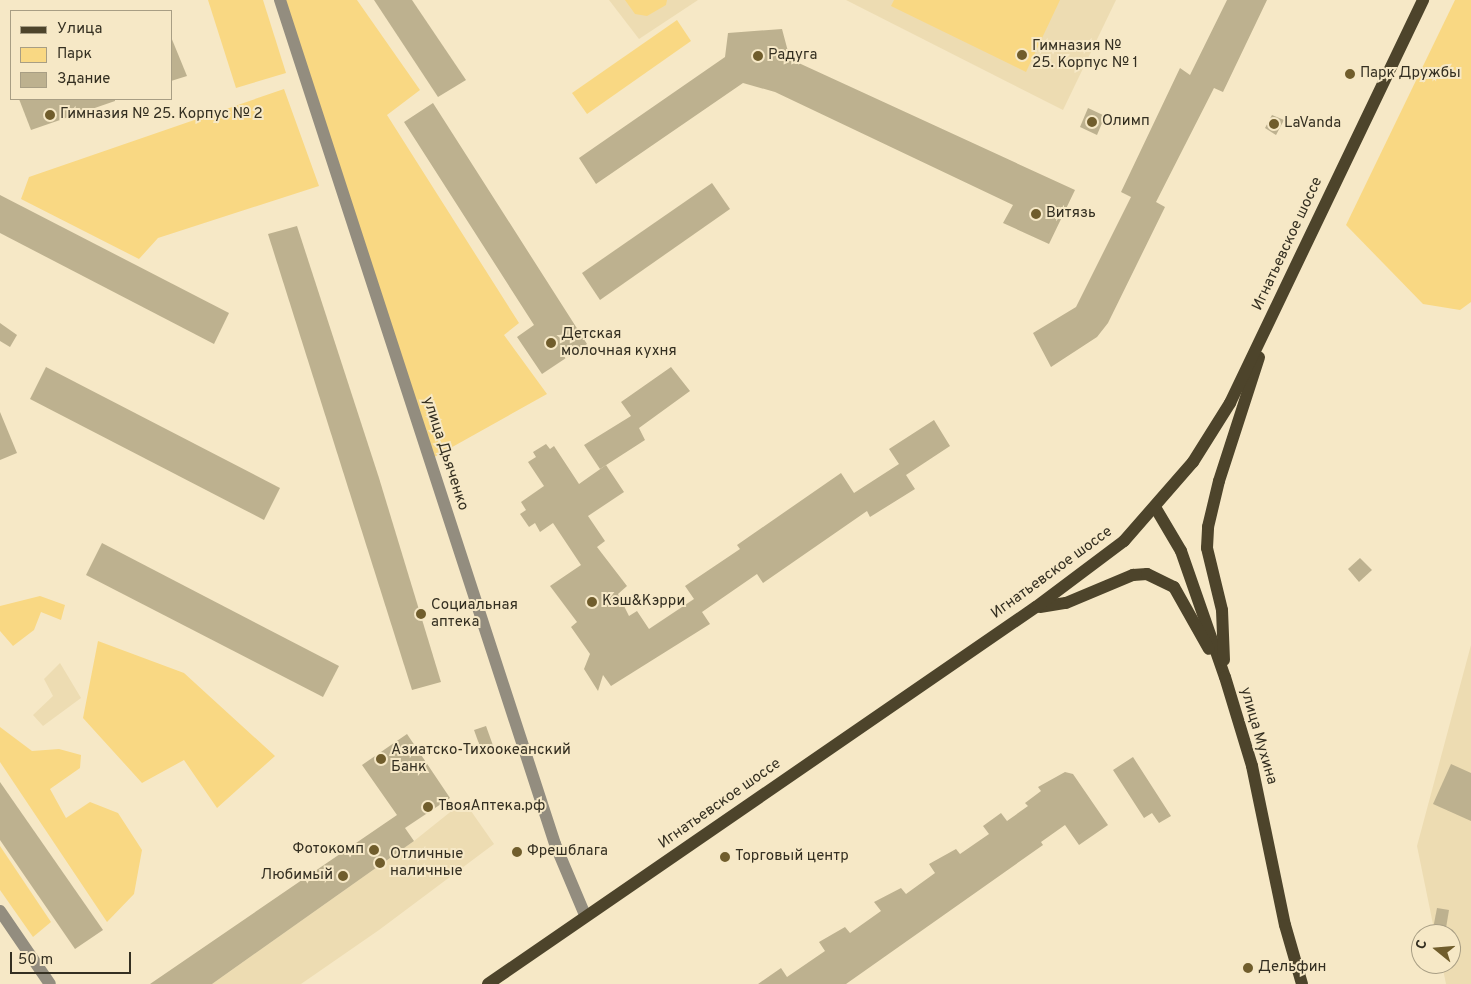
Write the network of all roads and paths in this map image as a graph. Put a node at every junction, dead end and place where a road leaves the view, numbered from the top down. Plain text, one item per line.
1 (280, 0) edge
2 (1423, 0) edge
3 (1271, 318) junction
4 (1155, 507) junction
5 (1036, 607) junction
6 (1225, 677) junction
7 (0, 911) edge
8 (585, 915) junction
9 (50, 984) edge
10 (488, 984) edge
11 (1302, 984) edge

1 - 8 street, улица Дьяченко
2 - 3 main road, Игнатьевское шоссе
3 - 4 main road, Игнатьевское шоссе
3 - 6 main road
4 - 5 main road, Игнатьевское шоссе
4 - 6 main road, улица Мухина
5 - 6 main road
5 - 8 main road, Игнатьевское шоссе
6 - 11 main road, улица Мухина
7 - 9 street
8 - 10 main road, Игнатьевское шоссе

